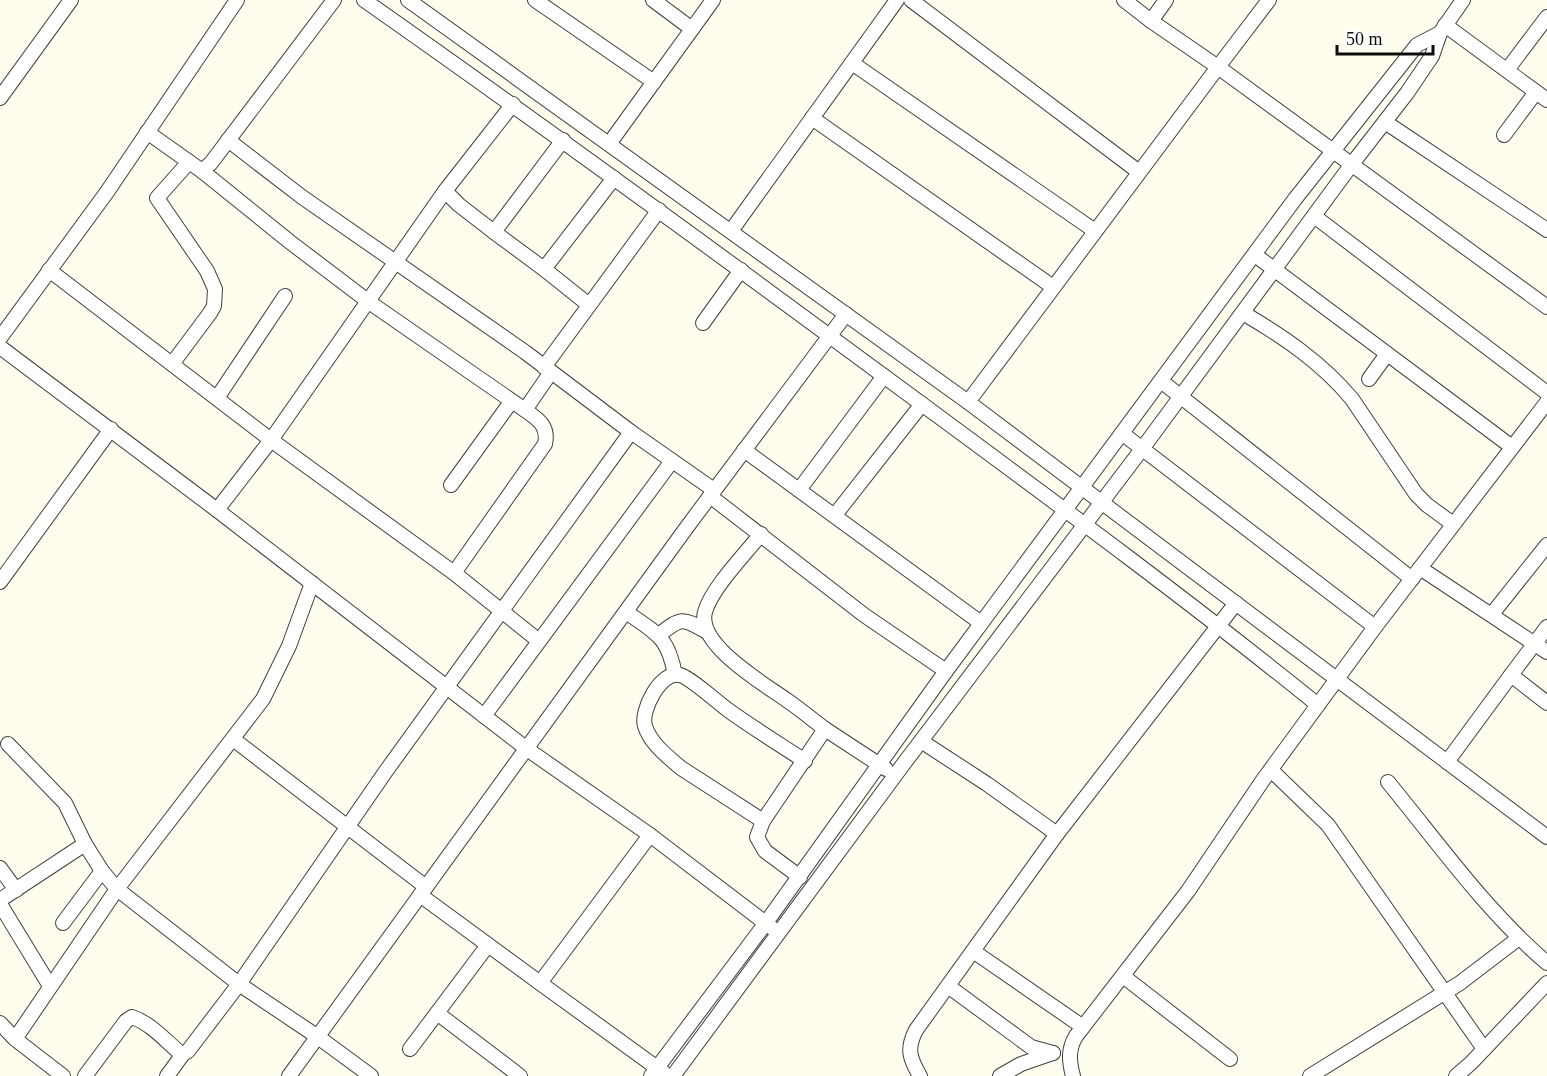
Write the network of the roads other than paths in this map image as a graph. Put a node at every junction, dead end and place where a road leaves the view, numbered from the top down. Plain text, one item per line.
1 (71, 0) edge
2 (237, 0) edge
3 (334, 0) edge
4 (364, 0) edge
5 (408, 0) edge
6 (535, 0) edge
7 (653, 0) edge
8 (713, 0) edge
9 (897, 0) edge
10 (911, 0) edge
11 (1124, 0) edge
12 (1166, 0) edge
13 (1269, 0) edge
14 (1463, 0) edge
15 (1547, 17) edge
16 (1150, 21) junction
17 (692, 29) junction
18 (1443, 29) junction
19 (852, 63) junction
20 (1218, 67) junction
21 (1507, 70) junction
22 (654, 82) junction
23 (1542, 96) edge
24 (0, 98) edge
25 (513, 104) junction
26 (813, 118) junction
27 (1385, 122) junction
28 (147, 132) junction
29 (1504, 135) dead end
30 (228, 140) junction
31 (562, 140) junction
32 (609, 144) junction
33 (1333, 150) junction
34 (189, 162) junction
35 (1352, 164) junction
36 (202, 171) junction
37 (1139, 172) junction
38 (614, 178) junction
39 (445, 191) junction
40 (659, 210) junction
41 (1314, 216) junction
42 (1547, 230) edge
43 (731, 231) junction
44 (1095, 231) junction
45 (494, 232) junction
46 (1255, 255) junction
47 (394, 262) junction
48 (544, 269) junction
49 (1275, 269) junction
50 (50, 270) junction
51 (741, 270) junction
52 (1053, 287) junction
53 (285, 296) dead end
54 (369, 302) junction
55 (589, 305) junction
56 (1547, 307) edge
57 (1243, 313) junction
58 (846, 314) junction
59 (704, 323) dead end
60 (830, 336) junction
61 (0, 338) edge
62 (0, 347) edge
63 (1387, 354) junction
64 (172, 364) junction
65 (548, 369) junction
66 (884, 376) junction
67 (1369, 380) dead end
68 (1161, 381) junction
69 (1547, 393) edge
70 (1182, 396) junction
71 (217, 398) junction
72 (511, 402) junction
73 (968, 402) junction
74 (1547, 402) edge
75 (922, 404) junction
76 (525, 410) junction
77 (111, 429) junction
78 (631, 432) junction
79 (1122, 434) junction
80 (271, 440) junction
81 (1512, 447) junction
82 (1142, 449) junction
83 (744, 450) junction
84 (672, 461) junction
85 (451, 485) dead end
86 (799, 490) junction
87 (1082, 490) junction
88 (712, 493) junction
89 (1100, 504) junction
90 (217, 510) junction
91 (1066, 511) junction
92 (835, 515) junction
93 (1084, 524) junction
94 (1453, 525) junction
95 (761, 534) junction
96 (1547, 545) edge
97 (454, 573) junction
98 (1416, 573) junction
99 (0, 582) edge
100 (312, 583) junction
101 (1236, 603) junction
102 (501, 611) junction
103 (626, 612) junction
104 (1492, 614) junction
105 (981, 623) junction
106 (1219, 625) junction
107 (1375, 627) junction
108 (1547, 627) edge
109 (707, 632) junction
110 (659, 635) junction
111 (539, 641) junction
112 (1541, 648) edge
113 (946, 671) junction
114 (675, 675) junction
115 (1511, 675) junction
116 (1337, 678) junction
117 (447, 687) junction
118 (1547, 703) edge
119 (1318, 705) junction
120 (484, 716) junction
121 (825, 729) junction
122 (233, 739) junction
123 (921, 741) junction
124 (8, 744) dead end
125 (527, 749) junction
126 (805, 761) junction
127 (1447, 762) junction
128 (881, 765) junction
129 (1271, 770) junction
130 (896, 775) junction
131 (1388, 782) dead end
132 (763, 821) junction
133 (347, 827) junction
134 (1057, 834) junction
135 (650, 835) junction
136 (1547, 837) edge
137 (86, 844) junction
138 (0, 868) edge
139 (102, 871) junction
140 (800, 877) junction
141 (117, 889) junction
142 (16, 890) junction
143 (423, 891) junction
144 (0, 902) edge
145 (63, 923) dead end
146 (765, 924) junction
147 (780, 932) junction
148 (1519, 938) junction
149 (488, 945) junction
150 (973, 951) junction
151 (1547, 963) edge
152 (1123, 975) junction
153 (1547, 982) edge
154 (540, 983) junction
155 (239, 984) junction
156 (50, 986) junction
157 (948, 986) junction
158 (1444, 993) junction
159 (437, 1013) junction
160 (0, 1023) edge
161 (1083, 1027) junction
162 (318, 1037) junction
163 (15, 1039) junction
164 (410, 1049) dead end
165 (1484, 1049) junction
166 (1053, 1053) junction
167 (183, 1054) junction
168 (1069, 1057) junction
169 (1230, 1059) dead end
170 (662, 1074) edge
171 (63, 1076) edge
172 (85, 1076) edge
173 (167, 1076) edge
174 (289, 1076) edge
175 (371, 1076) edge
176 (520, 1076) edge
177 (920, 1076) edge
178 (1000, 1076) edge
179 (1073, 1076) edge
180 (1310, 1076) edge
181 (1456, 1076) edge

1 - 24 street
2 - 28 street
3 - 30 street
4 - 25 street
5 - 32 street
6 - 22 street
7 - 17 street
8 - 17 street
9 - 19 street
10 - 37 street
11 - 16 street
12 - 16 street
13 - 20 street
14 - 18 street
15 - 21 street
16 - 20 street
17 - 22 street
18 - 21 street
18 - 27 street
18 - 33 street
19 - 26 street
19 - 44 street
20 - 33 street
20 - 37 street
21 - 23 street
22 - 32 street
23 - 29 street
25 - 31 street
25 - 39 street
26 - 43 street
26 - 52 street
27 - 35 street
27 - 42 street
28 - 34 street
28 - 50 street
30 - 36 street
30 - 47 street
31 - 38 street
31 - 45 street
32 - 43 street
33 - 35 street
33 - 46 street
34 - 36 street
34 - 64 street
35 - 41 street
35 - 56 street
36 - 54 street
37 - 44 street
38 - 40 street
38 - 48 street
39 - 45 street
39 - 47 street
40 - 51 street
40 - 55 street
41 - 49 street
41 - 69 street
43 - 58 street
44 - 52 street
45 - 48 street
46 - 49 street
46 - 68 street
47 - 54 street
47 - 65 street
48 - 55 street
49 - 57 street
49 - 63 street
50 - 61 street
50 - 64 street
51 - 59 street
51 - 60 street
52 - 73 street
53 - 71 street
54 - 72 street
54 - 80 street
55 - 65 street
57 - 70 street
57 - 94 street
58 - 60 street
58 - 73 street
60 - 66 street
60 - 83 street
62 - 77 street
63 - 67 street
63 - 81 street
64 - 71 street
65 - 76 street
65 - 78 street
66 - 75 street
66 - 86 street
68 - 70 street
68 - 79 street
70 - 82 street
70 - 98 street
71 - 80 street
72 - 76 street
72 - 85 street
73 - 87 street
74 - 81 street
75 - 91 street
75 - 92 street
76 - 97 street
77 - 90 street
77 - 99 street
78 - 84 street
78 - 102 street
79 - 82 street
79 - 87 street
80 - 90 street
80 - 97 street
81 - 94 street
82 - 89 street
82 - 107 street
83 - 86 street
83 - 88 street
84 - 88 street
84 - 111 street
86 - 92 street
87 - 89 street
87 - 91 street
88 - 95 street
88 - 103 street
89 - 93 street
89 - 101 street
90 - 100 street
91 - 93 street
91 - 105 street
92 - 105 street
93 - 106 street
93 - 123 street
94 - 98 street
95 - 109 street
95 - 113 street
96 - 104 street
97 - 102 street
98 - 104 street
98 - 107 street
100 - 117 street
100 - 122 street
101 - 106 street
101 - 116 street
102 - 111 street
102 - 117 street
103 - 110 street
103 - 125 street
104 - 112 street
105 - 113 street
106 - 119 street
106 - 134 street
107 - 116 street
108 - 112 street
109 - 110 street
109 - 121 street
110 - 114 street
111 - 120 street
112 - 115 street
113 - 128 street
114 - 126 street
114 - 132 street
115 - 118 street
115 - 127 street
116 - 119 street
116 - 127 street
117 - 120 street
117 - 133 street
119 - 129 street
120 - 125 street
121 - 126 street
121 - 128 street
122 - 133 street
122 - 141 street
123 - 130 street
123 - 134 street
124 - 137 street
125 - 135 street
125 - 143 street
126 - 132 street
127 - 136 street
128 - 130 street
128 - 140 street
129 - 152 street
129 - 158 street
130 - 147 street
131 - 148 street
132 - 140 street
133 - 143 street
133 - 155 street
134 - 150 street
135 - 146 street
135 - 154 street
137 - 139 street
137 - 142 street
138 - 142 street
139 - 141 street
139 - 145 street
140 - 146 street
141 - 155 street
141 - 156 street
142 - 144 street
143 - 149 street
143 - 162 street
144 - 156 street
146 - 147 street
146 - 170 street
147 - 170 street
148 - 151 street
148 - 158 street
149 - 154 street
149 - 159 street
150 - 157 street
150 - 161 street
152 - 161 street
152 - 169 street
153 - 165 street
154 - 170 street
155 - 162 street
155 - 167 street
156 - 163 street
157 - 166 street
157 - 177 street
158 - 165 street
158 - 180 street
159 - 164 street
159 - 176 street
160 - 163 street
161 - 168 street
162 - 174 street
162 - 175 street
163 - 171 street
165 - 181 street
166 - 168 street
166 - 178 street
167 - 172 street
167 - 173 street
168 - 179 street

